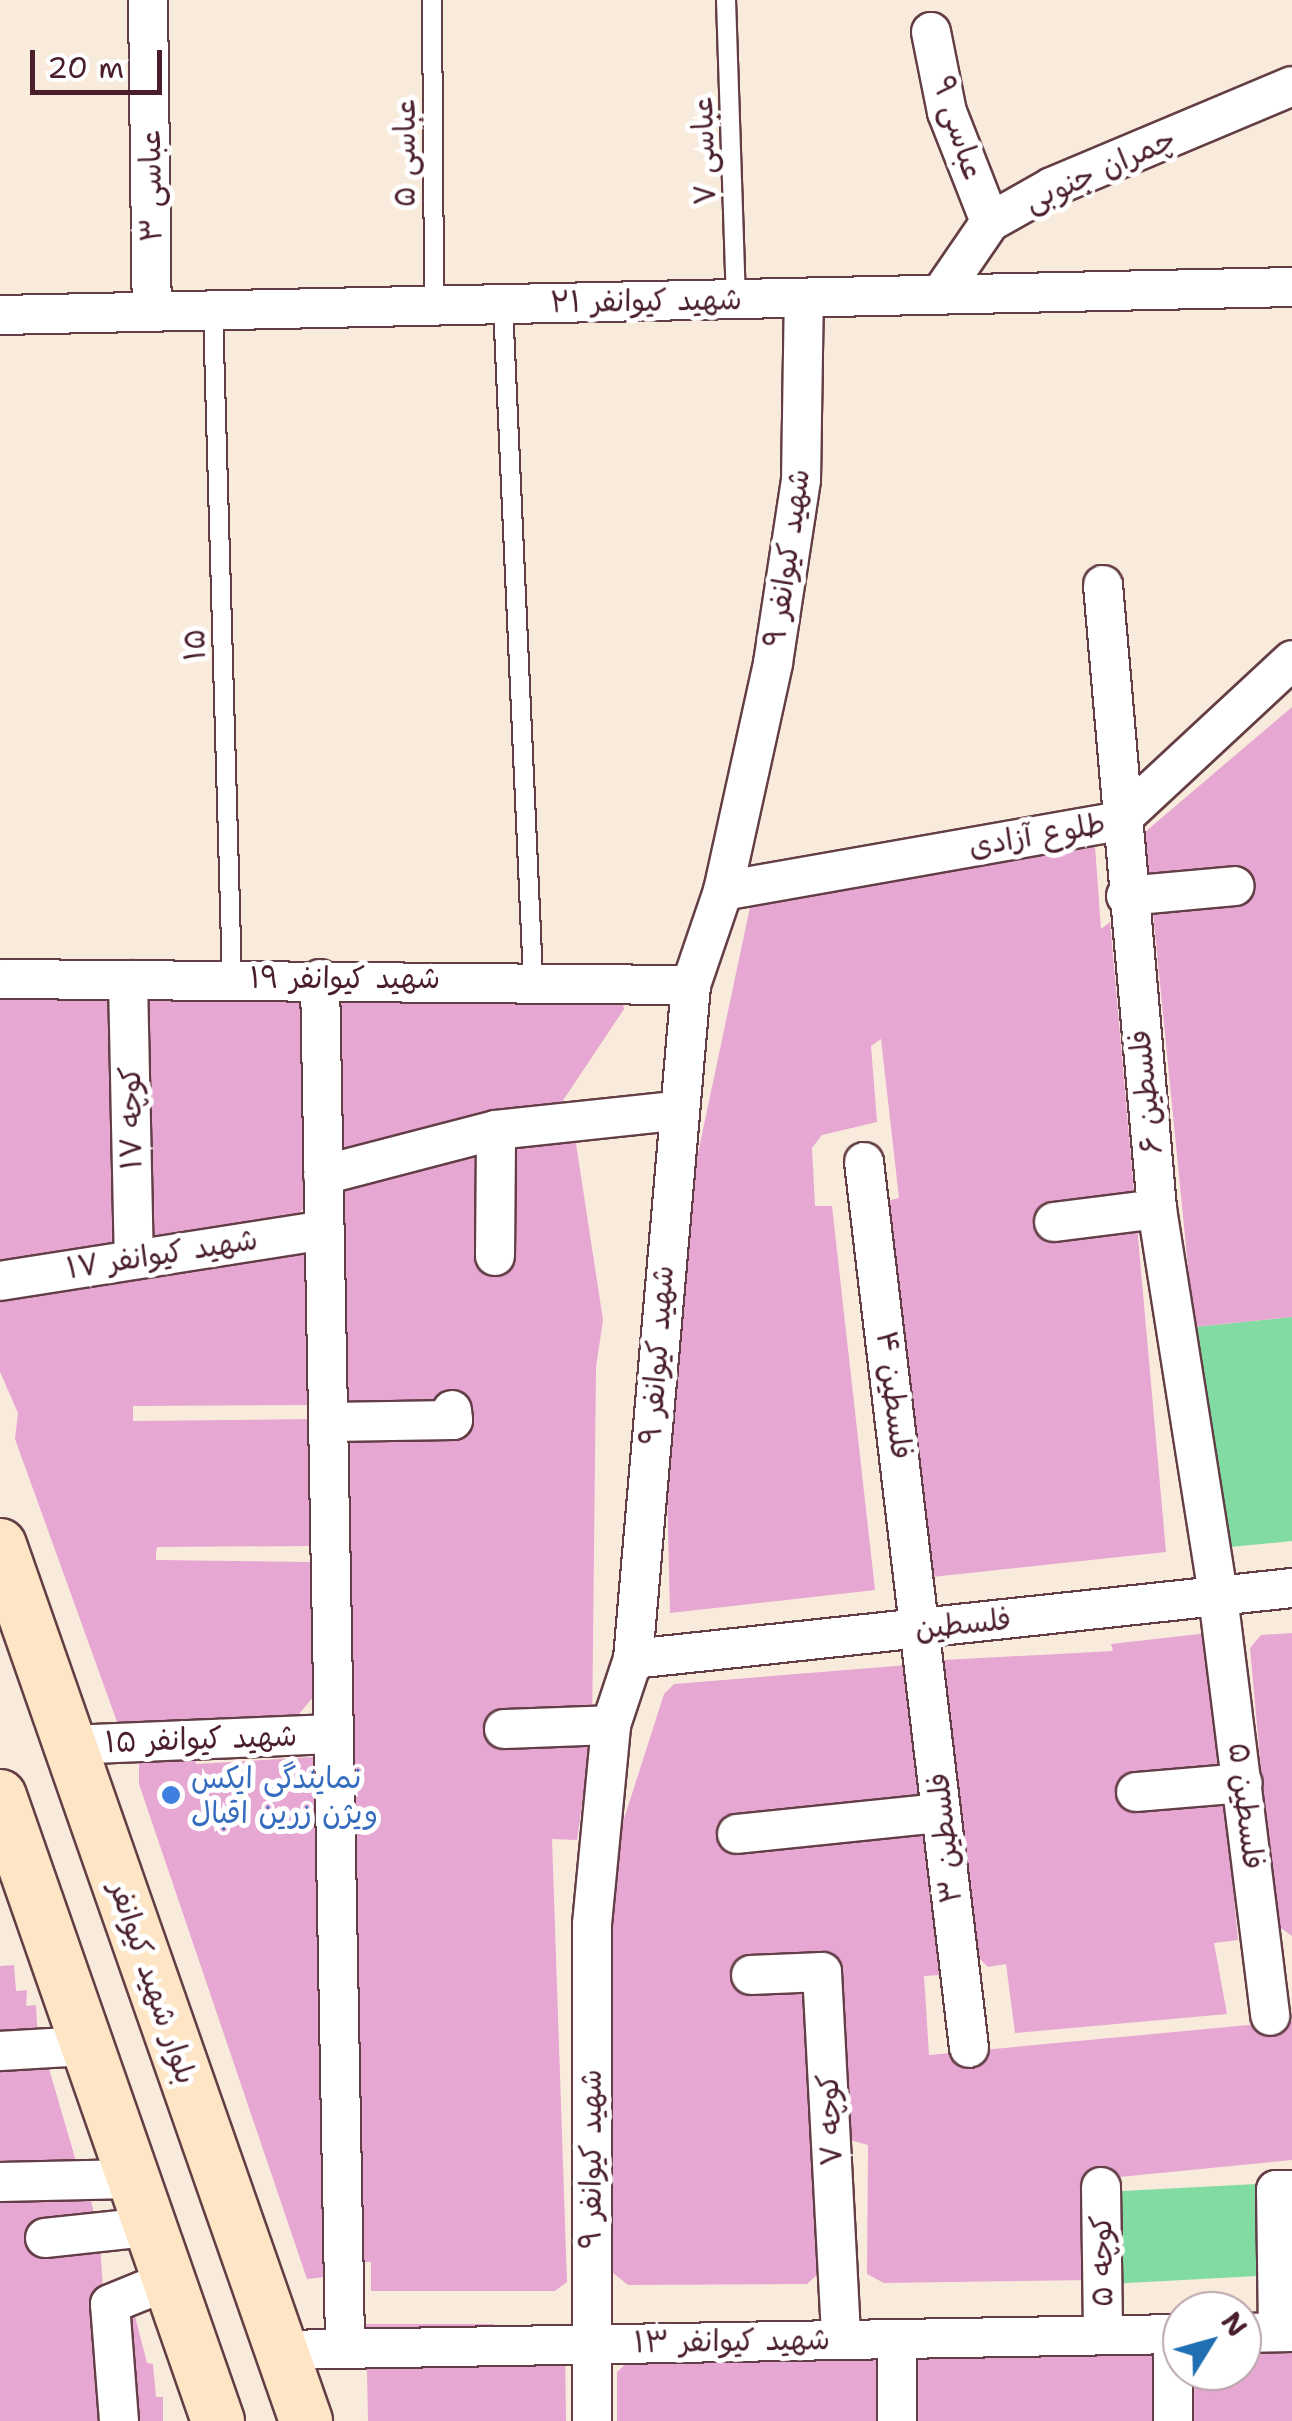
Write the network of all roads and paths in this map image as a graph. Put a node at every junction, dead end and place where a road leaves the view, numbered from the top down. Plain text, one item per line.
1 (148, 0) edge
2 (432, 0) edge
3 (726, 0) edge
4 (932, 32) dead end
5 (1292, 86) edge
6 (990, 222) junction
7 (1292, 287) edge
8 (940, 294) junction
9 (804, 298) junction
10 (736, 300) junction
11 (503, 305) junction
12 (434, 306) junction
13 (213, 311) junction
14 (152, 312) junction
15 (0, 316) edge
16 (1103, 585) dead end
17 (1292, 660) edge
18 (1119, 822) junction
19 (1235, 886) dead end
20 (723, 891) junction
21 (1126, 896) junction
22 (232, 977) junction
23 (0, 979) edge
24 (320, 979) junction
25 (533, 979) junction
26 (128, 980) junction
27 (691, 985) junction
28 (675, 1111) junction
29 (496, 1130) junction
30 (864, 1162) dead end
31 (323, 1175) junction
32 (1158, 1210) junction
33 (1054, 1222) dead end
34 (324, 1230) junction
35 (495, 1256) dead end
36 (134, 1257) junction
37 (0, 1281) edge
38 (452, 1410) dead end
39 (330, 1422) junction
40 (0, 1545) edge
41 (1292, 1588) edge
42 (1218, 1596) junction
43 (924, 1628) junction
44 (633, 1659) junction
45 (611, 1725) junction
46 (504, 1729) dead end
47 (331, 1734) junction
48 (70, 1744) junction
49 (1244, 1783) junction
50 (1136, 1792) dead end
51 (0, 1796) edge
52 (941, 1813) junction
53 (737, 1834) dead end
54 (751, 1975) dead end
55 (1270, 2016) dead end
56 (84, 2046) junction
57 (969, 2048) dead end
58 (0, 2051) edge
59 (130, 2179) junction
60 (0, 2182) edge
61 (1101, 2187) dead end
62 (1292, 2190) edge
63 (148, 2227) junction
64 (45, 2238) dead end
65 (167, 2281) junction
66 (1271, 2332) edge
67 (1162, 2334) edge
68 (1102, 2335) junction
69 (841, 2339) junction
70 (897, 2339) junction
71 (591, 2344) junction
72 (345, 2348) junction
73 (281, 2350) junction
74 (1175, 2391) edge
75 (119, 2421) edge
76 (218, 2421) edge
77 (306, 2421) edge
78 (592, 2421) edge
79 (897, 2421) edge
80 (1173, 2421) edge

1 - 14 street, عباسی ۳
2 - 12 lane, عباسی ۵
3 - 10 lane, عباسی ۷
4 - 6 street, عباسی ۹
5 - 6 street, چمران جنوبی
6 - 8 street, چمران جنوبی
7 - 8 street, شهید کیوانفر ۲۱
8 - 9 street, شهید کیوانفر ۲۱
9 - 10 street, شهید کیوانفر ۲۱
9 - 20 street, شهید کیوانفر ۹
10 - 11 street, شهید کیوانفر ۲۱
11 - 12 street, شهید کیوانفر ۲۱
11 - 25 lane
12 - 13 street, شهید کیوانفر ۲۱
13 - 14 street, شهید کیوانفر ۲۱
13 - 22 lane, ۱۵
14 - 15 street, شهید کیوانفر ۲۱
16 - 18 street, فلسطین ۶
17 - 18 street, طلوع آزادی
18 - 20 street, طلوع آزادی
18 - 21 street, فلسطین ۶
19 - 21 street
20 - 27 street, شهید کیوانفر ۹
21 - 32 street, فلسطین ۶
22 - 24 street, شهید کیوانفر ۱۹
22 - 26 street, شهید کیوانفر ۱۹
23 - 26 street, شهید کیوانفر ۱۹
24 - 25 street, شهید کیوانفر ۱۹
24 - 31 street
25 - 27 street, شهید کیوانفر ۱۹
26 - 36 street, کوچه ۱۷
27 - 28 street, شهید کیوانفر ۹
28 - 29 street
28 - 44 street, شهید کیوانفر ۹
29 - 31 street
29 - 35 street
30 - 43 street, فلسطین ۴
31 - 34 street
32 - 33 street
32 - 42 street, فلسطین ۶
34 - 36 street, شهید کیوانفر ۱۷
34 - 39 street
36 - 37 street, شهید کیوانفر ۱۷
38 - 39 street
39 - 47 street
40 - 48 main road, بلوار شهید کیوانفر
41 - 42 street, فلسطین
42 - 43 street, فلسطین
42 - 49 street, فلسطین ۵
43 - 44 street, فلسطین
43 - 52 street, فلسطین ۳
44 - 45 street, شهید کیوانفر ۹
45 - 46 street
45 - 71 street, شهید کیوانفر ۹
47 - 48 street, شهید کیوانفر ۱۵
47 - 72 street
48 - 73 main road, بلوار شهید کیوانفر
49 - 50 street
49 - 55 street, فلسطین ۵
51 - 56 main road
52 - 53 street
52 - 57 street, فلسطین ۳
54 - 69 street, کوچه ۷
56 - 58 street
56 - 59 main road
59 - 60 street
59 - 63 main road
61 - 68 street, کوچه ۵
62 - 66 street
63 - 64 street
63 - 65 main road
65 - 75 street
65 - 76 main road
67 - 68 street, شهید کیوانفر ۱۳
68 - 70 street, شهید کیوانفر ۱۳
69 - 70 street, شهید کیوانفر ۱۳
69 - 71 street, شهید کیوانفر ۱۳
70 - 79 street
71 - 72 street, شهید کیوانفر ۱۳
71 - 78 street, شهید کیوانفر ۹
72 - 73 street, شهید کیوانفر ۱۳
73 - 77 main road, بلوار شهید کیوانفر
74 - 80 street

